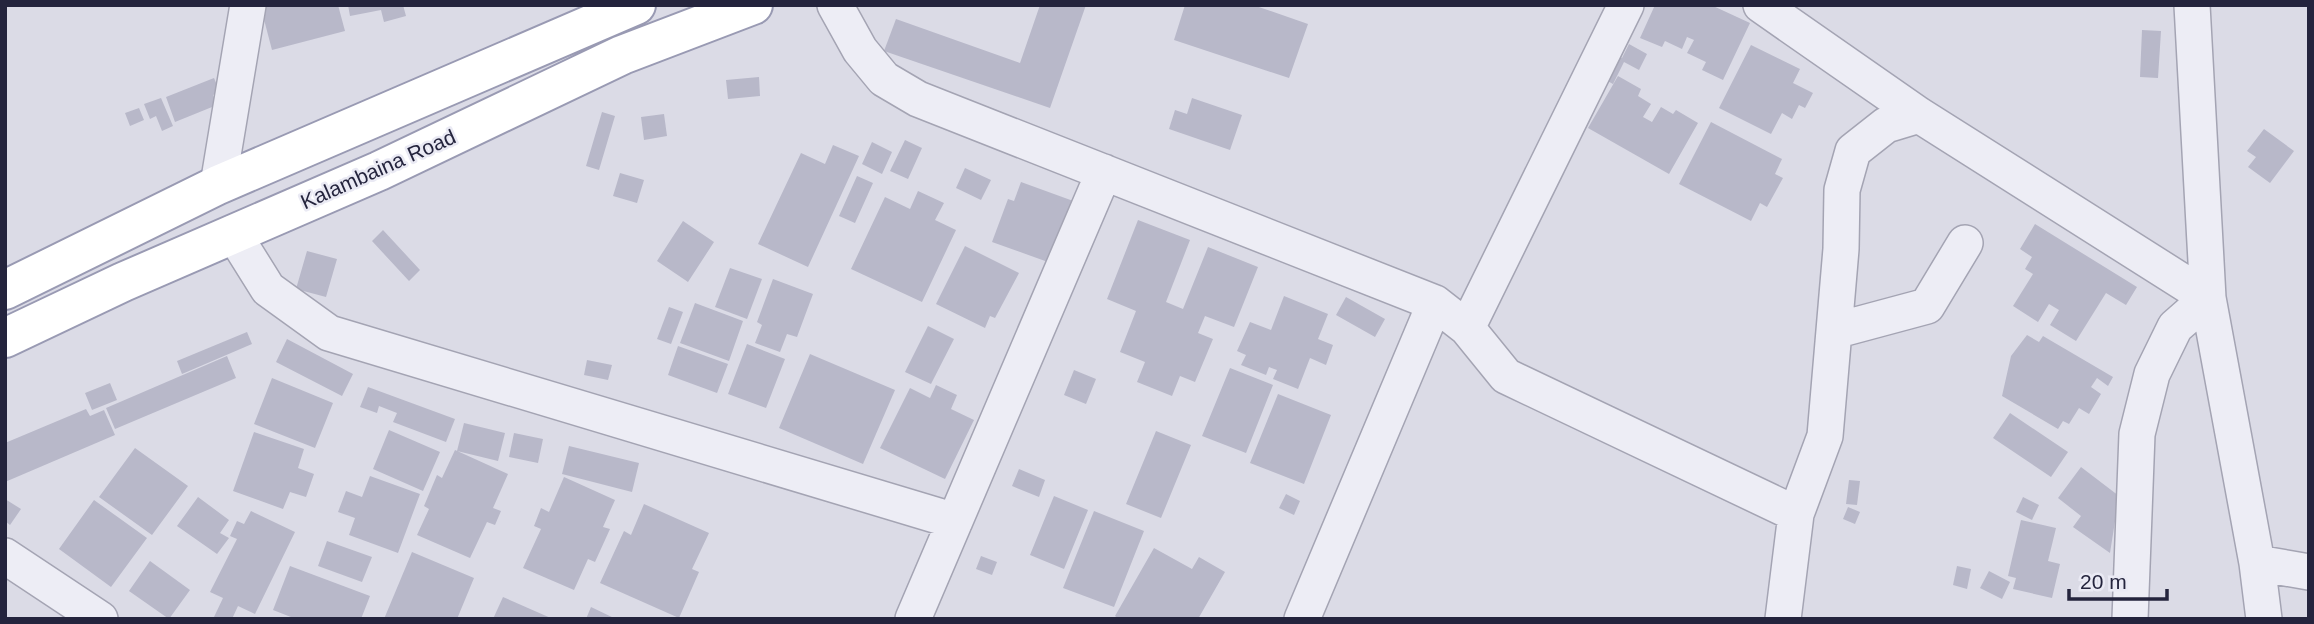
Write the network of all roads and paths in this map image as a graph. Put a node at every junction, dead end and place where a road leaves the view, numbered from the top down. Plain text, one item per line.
1 (248, 5) edge
2 (753, 5) edge
3 (835, 5) edge
4 (1626, 5) edge
5 (1761, 5) edge
6 (2192, 5) edge
7 (615, 9) edge
8 (1919, 115) junction
9 (1104, 172) junction
10 (218, 184) junction
11 (233, 233) junction
12 (1965, 243) dead end
13 (5, 290) edge
14 (2208, 298) junction
15 (1435, 303) junction
16 (1467, 328) junction
17 (1834, 331) junction
18 (5, 338) edge
19 (1796, 514) junction
20 (955, 521) junction
21 (5, 556) edge
22 (2257, 563) junction
23 (2309, 572) edge
24 (100, 619) edge
25 (913, 619) edge
26 (1302, 619) edge
27 (1783, 619) edge
28 (2130, 619) edge
29 (2264, 619) edge

1 - 10 street
2 - 11 main road, Kalambaina Road
3 - 9 street
4 - 16 street
5 - 8 street
6 - 14 street
7 - 10 main road
8 - 14 street
8 - 17 street
9 - 15 street
9 - 20 street
10 - 13 main road
11 - 18 main road, Kalambaina Road
11 - 20 street
12 - 17 street
14 - 22 street
14 - 28 street
15 - 16 street
15 - 26 street
16 - 19 street
17 - 19 street
19 - 27 street
20 - 25 street
21 - 24 street
22 - 23 street
22 - 29 street

